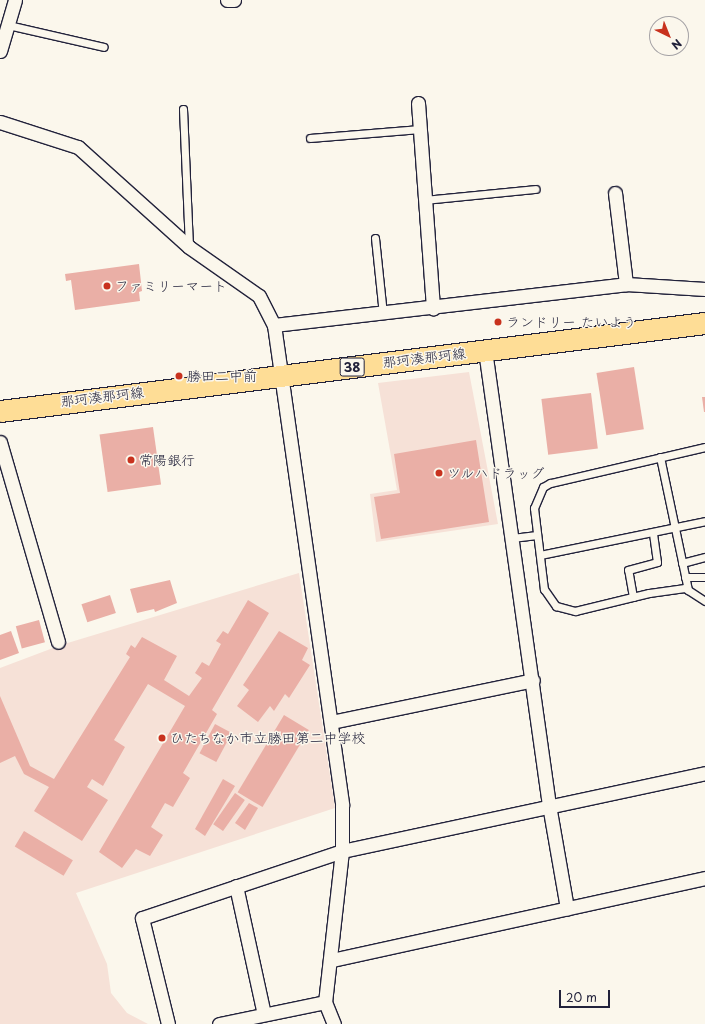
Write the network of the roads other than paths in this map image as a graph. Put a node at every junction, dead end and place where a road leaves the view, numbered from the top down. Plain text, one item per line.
1 (15, 0) edge
2 (227, 0) edge
3 (234, 0) edge
4 (8, 26) junction
5 (104, 46) dead end
6 (0, 51) edge
7 (418, 103) dead end
8 (183, 109) dead end
9 (0, 122) edge
10 (420, 129) junction
11 (310, 138) dead end
12 (535, 189) dead end
13 (615, 192) dead end
14 (425, 200) junction
15 (375, 238) dead end
16 (190, 248) junction
17 (626, 284) junction
18 (705, 289) edge
19 (433, 308) junction
20 (383, 314) junction
21 (705, 323) edge
22 (274, 325) junction
23 (485, 350) junction
24 (280, 376) junction
25 (0, 411) edge
26 (0, 442) edge
27 (705, 447) edge
28 (660, 457) junction
29 (705, 521) edge
30 (675, 528) junction
31 (653, 533) junction
32 (537, 535) junction
33 (512, 538) junction
34 (540, 555) junction
35 (705, 557) edge
36 (682, 563) junction
37 (685, 577) junction
38 (705, 577) edge
39 (688, 590) junction
40 (634, 597) junction
41 (705, 602) edge
42 (58, 642) dead end
43 (533, 680) junction
44 (331, 722) junction
45 (705, 773) edge
46 (549, 805) junction
47 (342, 851) junction
48 (705, 878) edge
49 (236, 886) junction
50 (567, 908) junction
51 (332, 960) junction
52 (325, 1002) junction
53 (264, 1014) junction
54 (168, 1024) edge
55 (219, 1024) edge
56 (334, 1024) edge

1 - 4 street
2 - 3 street
4 - 5 lane
4 - 6 street
7 - 10 street
8 - 16 lane
9 - 16 street
10 - 11 lane
10 - 14 street
12 - 14 lane
13 - 17 street
14 - 19 street
15 - 20 lane
16 - 22 street
17 - 18 street
17 - 19 street
19 - 20 street
20 - 22 street
21 - 23 main road, 那珂湊那珂線 / 38
22 - 24 street
23 - 24 main road, 那珂湊那珂線 / 38
23 - 33 street
24 - 25 main road, 那珂湊那珂線 / 38
24 - 44 street
26 - 42 street
27 - 28 lane
28 - 30 lane
28 - 32 lane
29 - 30 lane
30 - 31 lane
30 - 36 lane
31 - 34 lane
31 - 40 lane
32 - 33 lane
32 - 34 lane
33 - 43 street
34 - 40 lane
35 - 36 lane
36 - 37 lane
37 - 38 lane
37 - 39 lane
39 - 40 lane
39 - 41 lane
43 - 44 street
43 - 46 street
44 - 47 street
45 - 46 street
46 - 47 street
46 - 50 street
47 - 49 street
47 - 51 street
48 - 50 street
49 - 53 street
49 - 54 street
50 - 51 street
51 - 52 street
52 - 53 street
52 - 56 street
53 - 55 street

